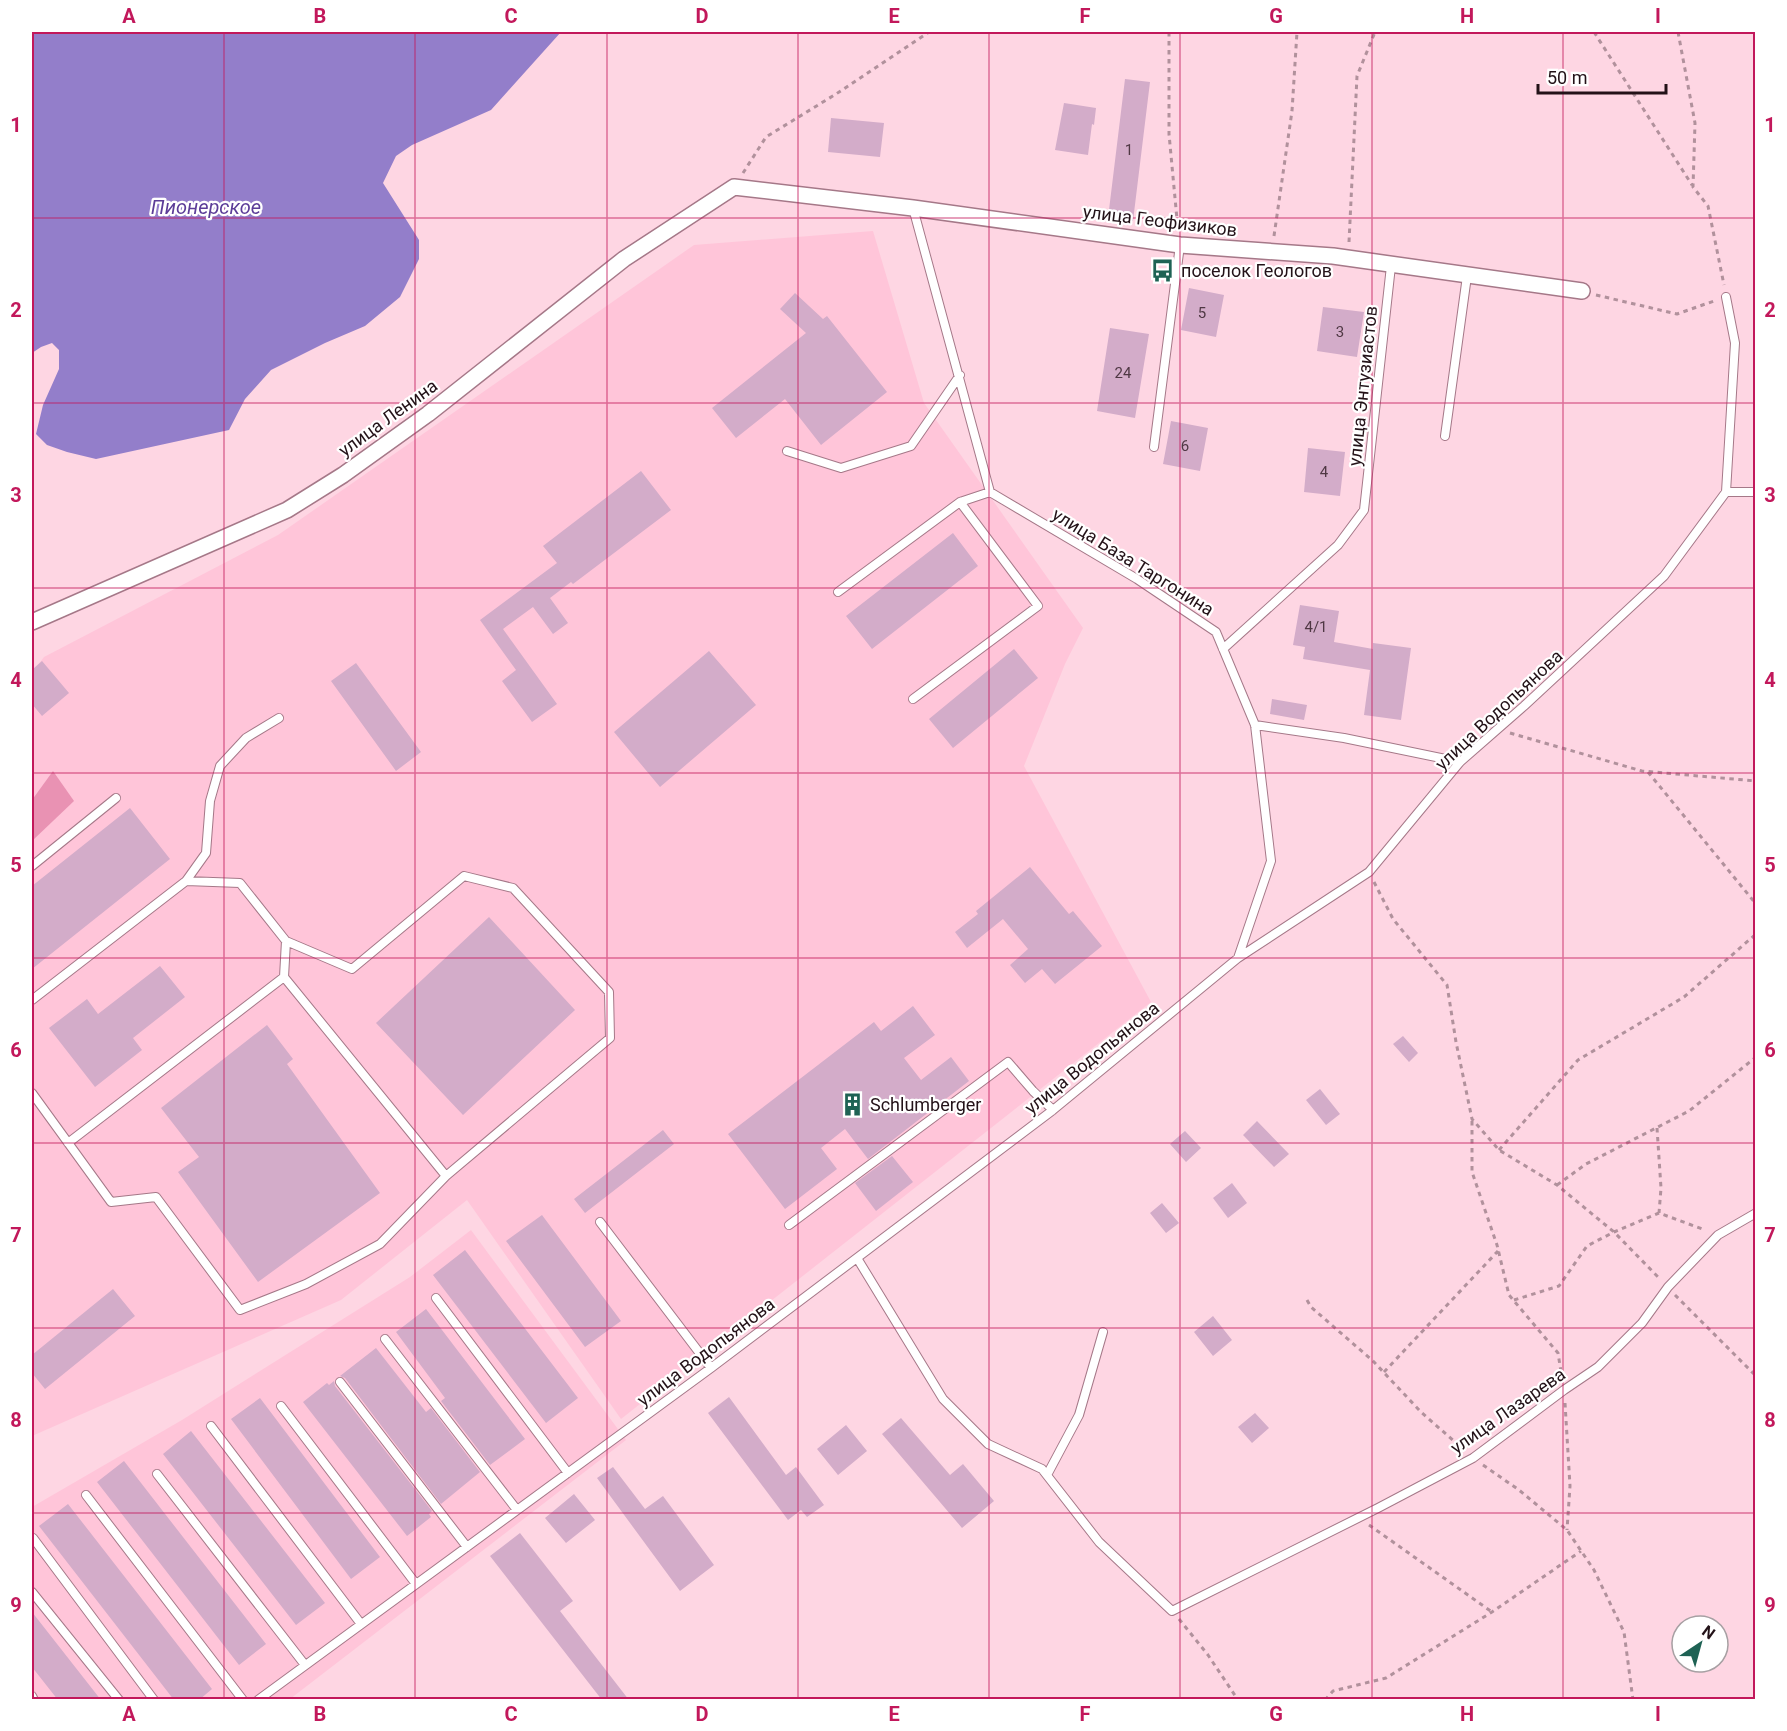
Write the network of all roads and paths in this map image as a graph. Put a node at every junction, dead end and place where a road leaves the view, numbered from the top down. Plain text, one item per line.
1 (929, 32) edge
2 (1169, 32) edge
3 (1296, 32) edge
4 (1375, 32) edge
5 (1594, 32) edge
6 (1678, 32) edge
7 (734, 187) junction
8 (1693, 187) junction
9 (913, 208) junction
10 (1180, 245) junction
11 (1271, 252) junction
12 (1348, 259) junction
13 (1391, 266) junction
14 (1467, 276) junction
15 (1582, 291) joint
16 (1726, 297) junction
17 (960, 375) junction
18 (1445, 436) dead end
19 (1154, 447) dead end
20 (787, 451) dead end
21 (990, 492) junction
22 (1726, 492) junction
23 (1755, 492) edge
24 (960, 502) junction
25 (838, 592) dead end
26 (32, 622) edge
27 (1223, 649) junction
28 (913, 699) dead end
29 (279, 718) dead end
30 (1254, 725) junction
31 (1497, 729) junction
32 (1460, 762) junction
33 (1648, 772) junction
34 (1755, 781) edge
35 (116, 798) dead end
36 (32, 866) edge
37 (1369, 872) junction
38 (186, 881) junction
39 (1755, 904) edge
40 (1755, 934) edge
41 (286, 942) junction
42 (1238, 958) junction
43 (284, 977) junction
44 (32, 1000) edge
45 (1755, 1057) edge
46 (32, 1093) edge
47 (1053, 1110) junction
48 (1472, 1119) junction
49 (1657, 1128) junction
50 (68, 1143) junction
51 (1499, 1150) junction
52 (446, 1176) junction
53 (1557, 1185) junction
54 (1659, 1213) junction
55 (1755, 1213) edge
56 (600, 1222) dead end
57 (789, 1225) dead end
58 (1614, 1232) junction
59 (1718, 1234) junction
60 (1498, 1251) junction
61 (857, 1258) junction
62 (1668, 1287) junction
63 (436, 1298) dead end
64 (1307, 1300) dead end
65 (1513, 1300) junction
66 (1103, 1332) dead end
67 (385, 1339) dead end
68 (711, 1368) junction
69 (1383, 1372) junction
70 (1755, 1376) edge
71 (340, 1382) dead end
72 (1564, 1390) junction
73 (282, 1406) dead end
74 (211, 1426) dead end
75 (1473, 1458) junction
76 (568, 1473) junction
77 (157, 1474) dead end
78 (1047, 1475) junction
79 (86, 1496) dead end
80 (517, 1510) junction
81 (1358, 1517) junction
82 (1567, 1530) junction
83 (33, 1538) dead end
84 (467, 1547) junction
85 (1581, 1551) junction
86 (416, 1584) junction
87 (32, 1592) edge
88 (1172, 1611) junction
89 (1492, 1612) junction
90 (361, 1624) junction
91 (305, 1665) junction
92 (119, 1700) edge
93 (154, 1700) edge
94 (243, 1700) edge
95 (258, 1700) edge
96 (1238, 1700) edge
97 (1325, 1700) edge
98 (1633, 1700) edge

1 - 7 path
2 - 10 path
3 - 11 path
4 - 12 path
5 - 8 path
6 - 8 path
7 - 9 street, улица Геофизиков
7 - 26 street, улица Ленина
8 - 16 path
9 - 10 street, улица Геофизиков
9 - 17 lane
10 - 11 street, улица Геофизиков
10 - 19 lane
11 - 12 street, улица Геофизиков
12 - 13 street, улица Геофизиков
13 - 14 street, улица Геофизиков
13 - 27 lane, улица Энтузиастов
14 - 15 street, улица Геофизиков
14 - 18 lane
15 - 16 path
16 - 22 lane
17 - 20 lane
17 - 21 lane
21 - 24 lane
21 - 27 lane, улица База Таргонина
22 - 23 lane
22 - 31 lane, улица Водопьянова
24 - 25 lane
24 - 28 lane
27 - 30 lane, улица База Таргонина
29 - 38 lane
30 - 32 lane
30 - 42 lane, улица База Таргонина
31 - 32 lane, улица Водопьянова
31 - 33 path
32 - 37 lane, улица Водопьянова
33 - 34 path
33 - 39 path
35 - 36 lane
37 - 42 lane, улица Водопьянова
37 - 48 path
38 - 41 lane
38 - 44 lane
40 - 51 path
41 - 43 lane
41 - 52 lane
42 - 47 lane, улица Водопьянова
43 - 50 lane
43 - 52 lane
45 - 49 path
46 - 50 lane
47 - 57 lane
47 - 61 lane, улица Водопьянова
48 - 51 path
48 - 60 path
49 - 53 path
49 - 54 path
50 - 52 lane
51 - 53 path
53 - 58 path
54 - 58 path
54 - 59 path
55 - 59 lane, улица Лазарева
56 - 68 lane
58 - 62 path
58 - 65 path
59 - 62 lane, улица Лазарева
60 - 65 path
60 - 69 path
61 - 68 lane, улица Водопьянова
61 - 78 lane
62 - 70 path
62 - 72 lane, улица Лазарева
63 - 76 lane
64 - 69 path
65 - 72 path
66 - 78 lane
67 - 80 lane
68 - 76 lane, улица Водопьянова
69 - 75 path
71 - 84 lane
72 - 75 lane, улица Лазарева
72 - 82 path
73 - 86 lane
74 - 90 lane
75 - 81 lane, улица Лазарева
75 - 82 path
76 - 80 lane, улица Водопьянова
77 - 91 lane
78 - 88 lane
79 - 94 lane
80 - 84 lane, улица Водопьянова
81 - 88 lane, улица Лазарева
81 - 89 path
82 - 85 path
83 - 93 lane
84 - 86 lane, улица Водопьянова
85 - 89 path
85 - 98 path
86 - 90 lane, улица Водопьянова
87 - 92 lane
88 - 96 path
89 - 97 path
90 - 91 lane, улица Водопьянова
91 - 95 lane, улица Водопьянова

